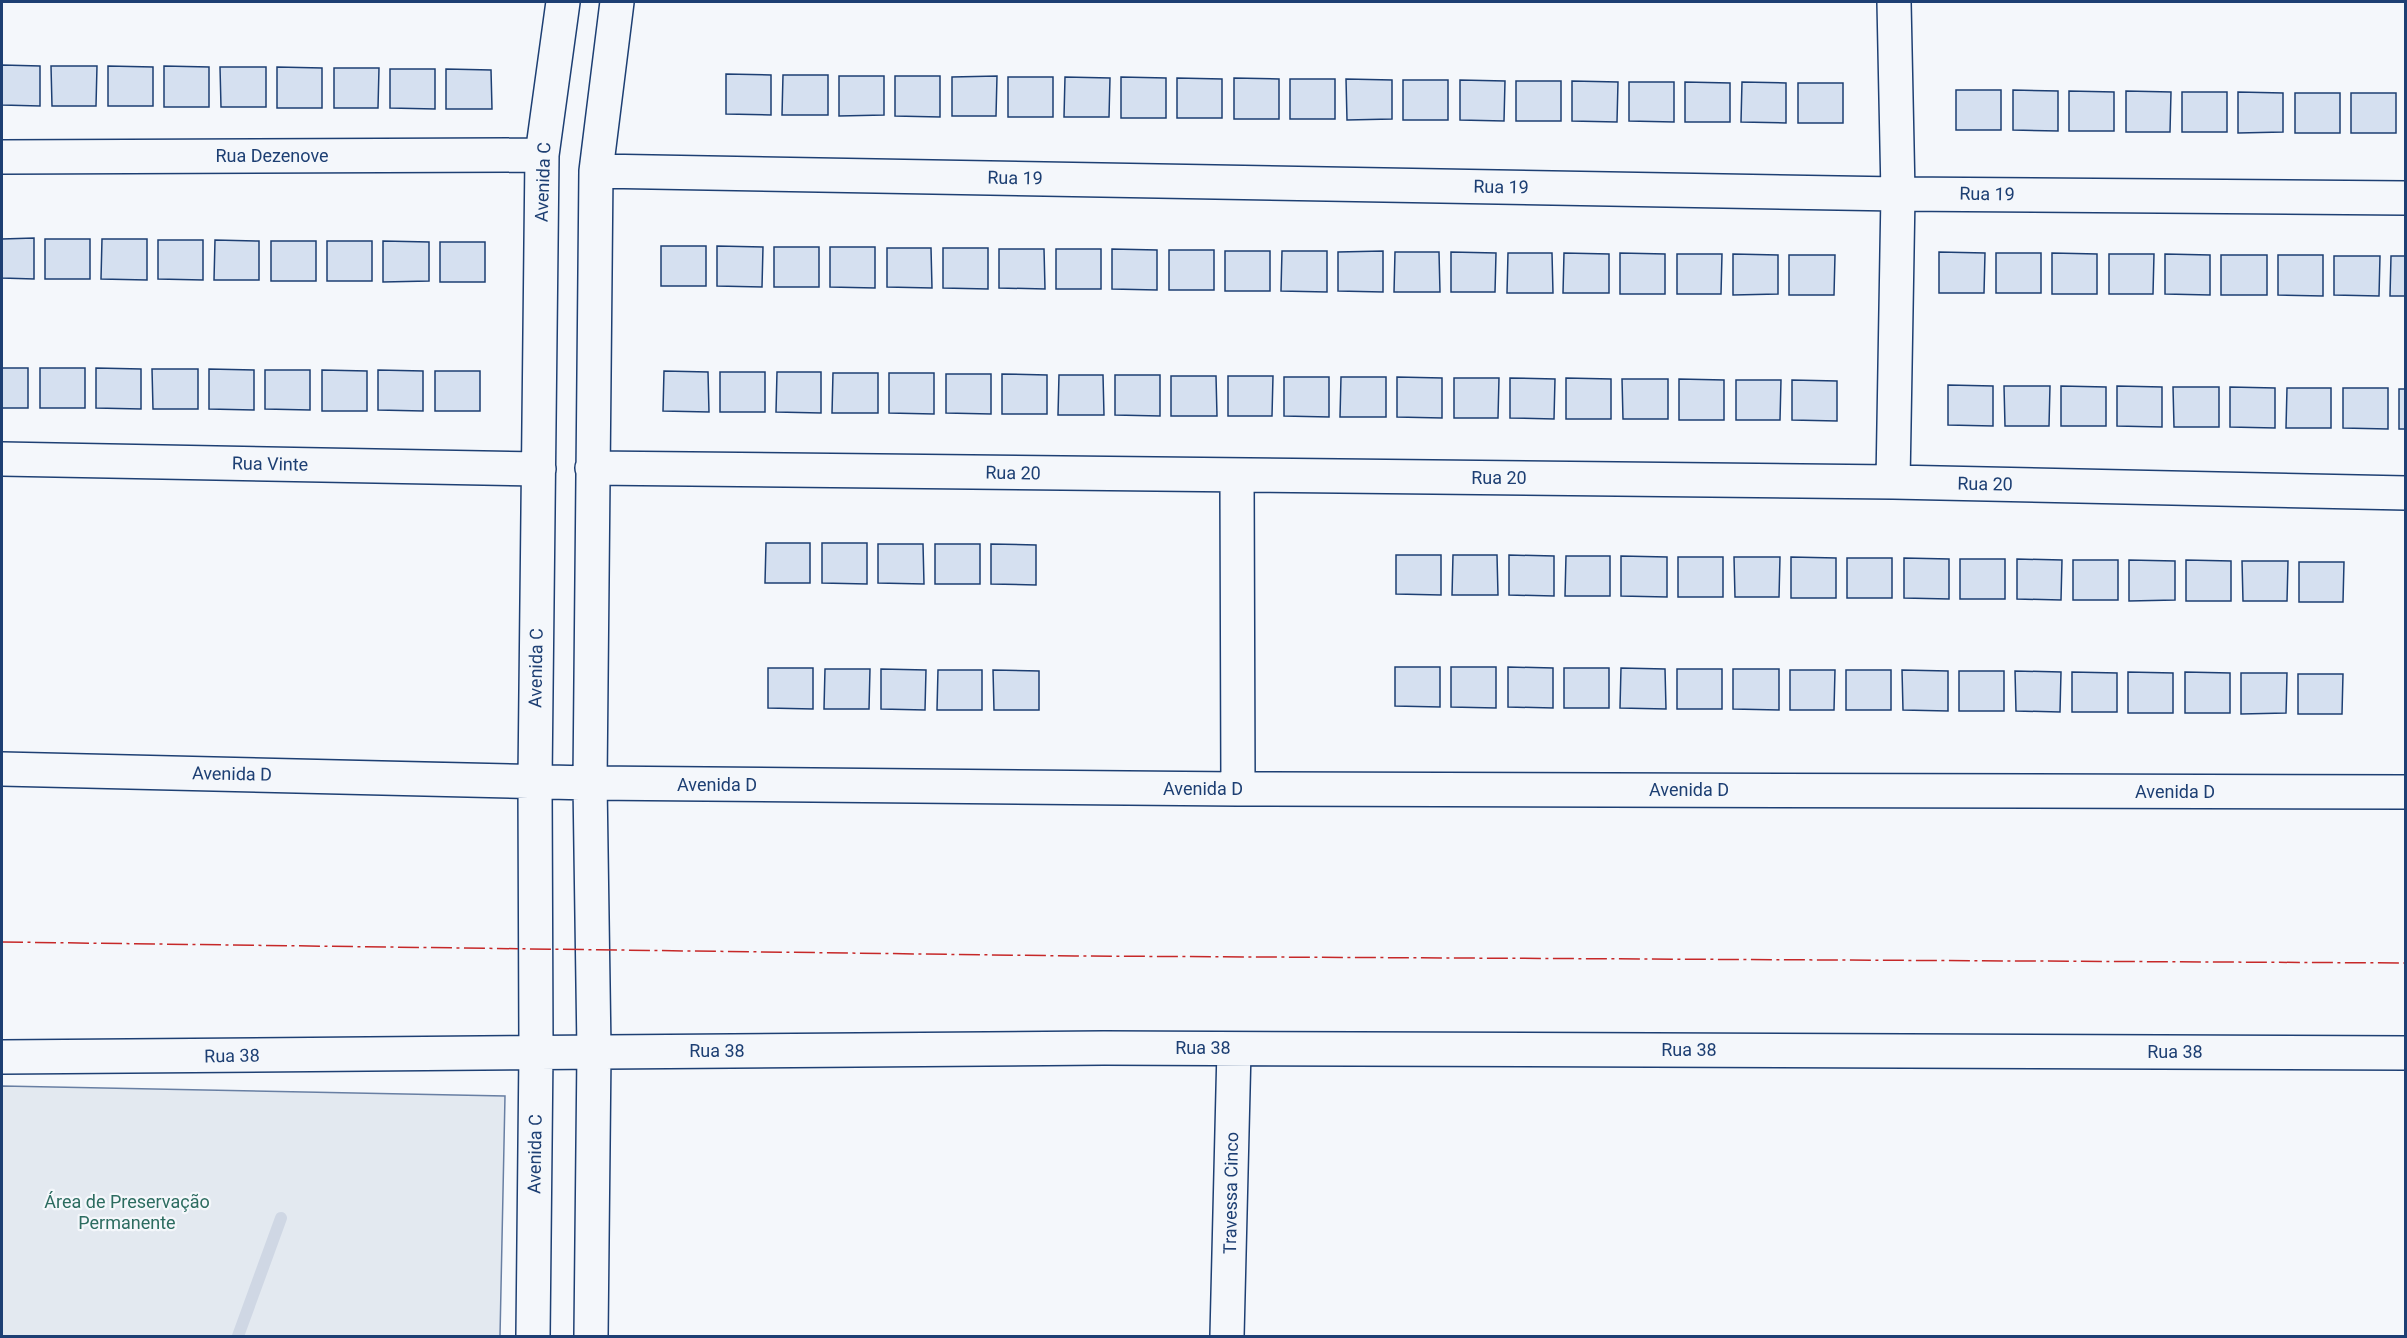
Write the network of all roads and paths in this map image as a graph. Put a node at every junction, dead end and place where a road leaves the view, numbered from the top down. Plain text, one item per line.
1 (563, 2) edge
2 (617, 2) edge
3 (1894, 2) edge
4 (542, 155) junction
5 (2, 158) edge
6 (597, 171) junction
7 (1898, 194) junction
8 (2406, 198) edge
9 (2, 459) edge
10 (592, 468) junction
11 (539, 469) junction
12 (1238, 476) junction
13 (1893, 482) junction
14 (2406, 493) edge
15 (2, 769) edge
16 (535, 781) junction
17 (590, 783) junction
18 (1238, 789) junction
19 (2406, 792) edge
20 (1234, 1049) junction
21 (536, 1051) junction
22 (594, 1052) junction
23 (2406, 1053) edge
24 (2, 1057) edge
25 (533, 1336) edge
26 (591, 1336) edge
27 (1227, 1336) edge

1 - 4 street, Avenida C
2 - 6 street
3 - 7 street
4 - 5 street, Rua Dezenove
4 - 11 street, Avenida C
6 - 7 street, Rua 19
6 - 10 street
7 - 8 street, Rua 19
7 - 13 street
9 - 11 street, Rua Vinte
10 - 12 street, Rua 20
10 - 17 street
11 - 16 street, Avenida C
12 - 13 street, Rua 20
12 - 18 street
13 - 14 street, Rua 20
15 - 16 street, Avenida D
16 - 17 street, Avenida D
16 - 21 street, Avenida C
17 - 18 street, Avenida D
17 - 22 street
18 - 19 street, Avenida D
20 - 22 street, Rua 38
20 - 23 street, Rua 38
20 - 27 street, Travessa Cinco
21 - 22 street, Rua 38
21 - 24 street, Rua 38
21 - 25 street, Avenida C
22 - 26 street

